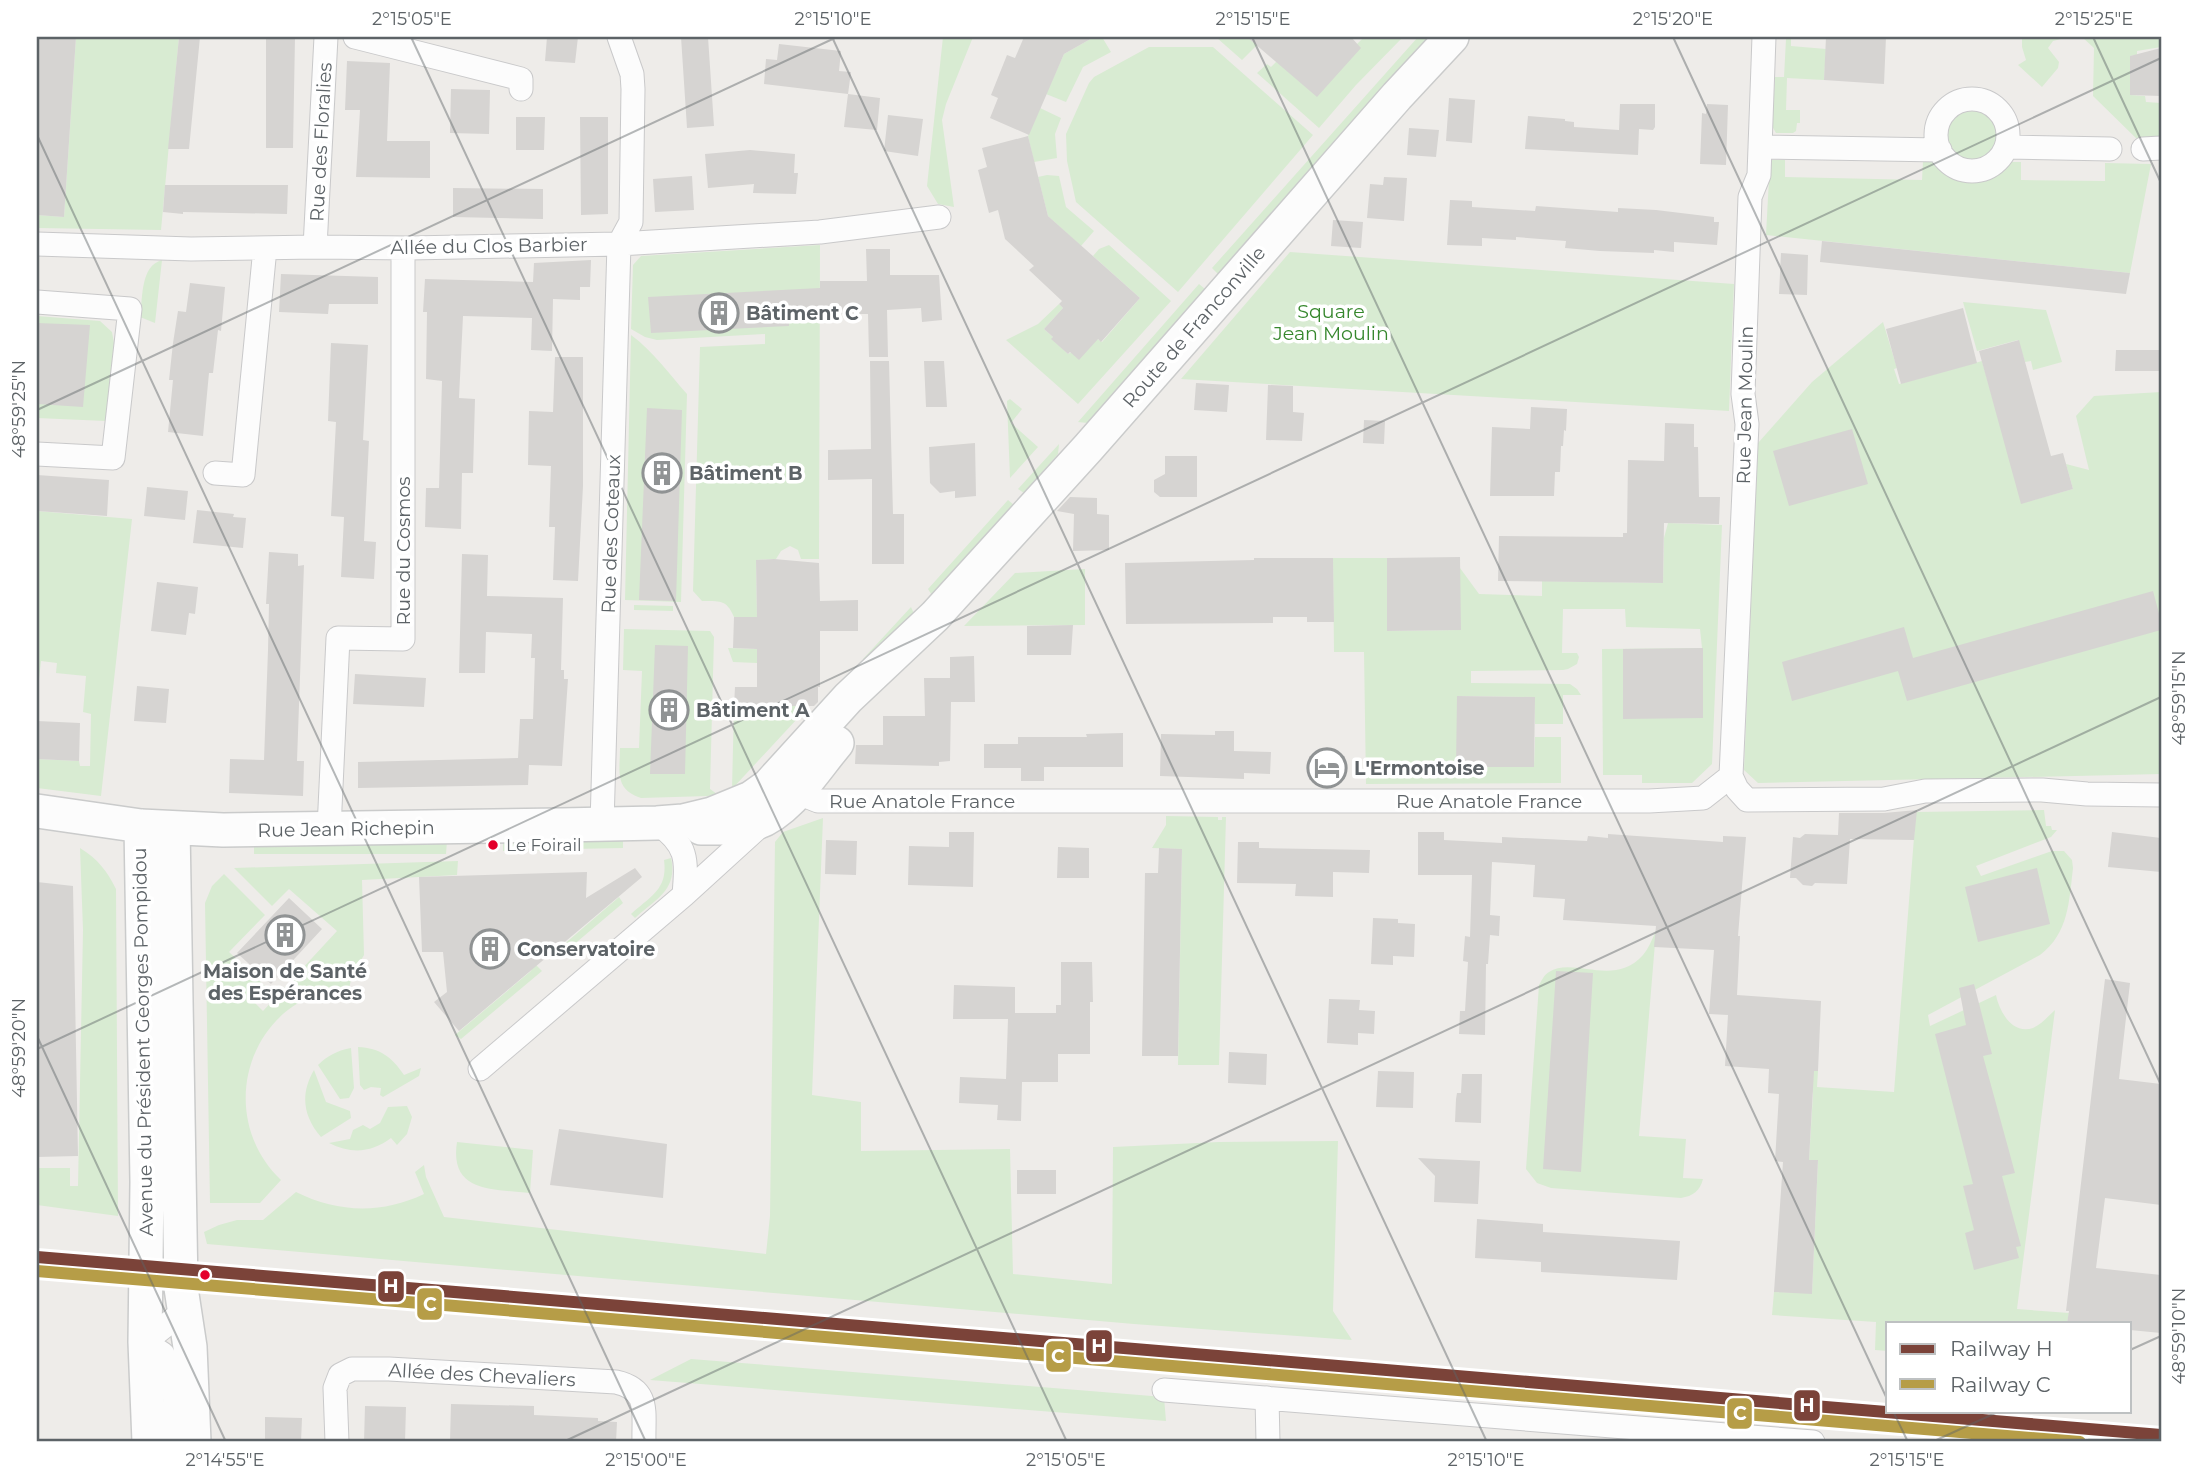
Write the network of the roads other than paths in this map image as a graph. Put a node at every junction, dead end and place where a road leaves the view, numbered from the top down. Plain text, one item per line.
1 (326, 37) edge
2 (355, 37) edge
3 (619, 37) edge
4 (1452, 37) edge
5 (1764, 37) edge
6 (521, 89) dead end
7 (1760, 147) junction
8 (2006, 148) junction
9 (2110, 149) dead end
10 (1940, 150) junction
11 (939, 217) dead end
12 (37, 244) edge
13 (619, 244) junction
14 (315, 247) junction
15 (265, 248) junction
16 (403, 248) junction
17 (37, 302) edge
18 (37, 454) edge
19 (215, 473) dead end
20 (1731, 776) junction
21 (792, 777) junction
22 (2161, 794) edge
23 (37, 811) edge
24 (657, 823) junction
25 (746, 823) junction
26 (602, 824) junction
27 (157, 827) junction
28 (329, 829) junction
29 (684, 895) junction
30 (480, 1069) dead end
31 (185, 1310) junction
32 (145, 1342) junction
33 (1164, 1390) dead end
34 (1267, 1398) junction
35 (1681, 1437) edge
36 (149, 1442) edge
37 (176, 1442) edge
38 (194, 1442) edge
39 (337, 1442) edge
40 (645, 1442) edge
41 (1268, 1442) edge
42 (1812, 1442) edge

1 - 14 street, Rue des Floralies
2 - 6 street
3 - 13 street, Rue des Coteaux
4 - 21 main road, Route de Franconville
5 - 7 street, Rue Jean Moulin
7 - 10 street
7 - 20 street, Rue Jean Moulin
8 - 9 street
8 - 10 street
8 - 10 street
11 - 13 street, Allée du Clos Barbier
12 - 15 street, Allée du Clos Barbier
13 - 16 street, Allée du Clos Barbier
13 - 26 street, Rue des Coteaux
14 - 15 street, Allée du Clos Barbier
14 - 16 street, Allée du Clos Barbier
15 - 19 street
16 - 28 street, Rue du Cosmos
17 - 18 street
20 - 21 street, Rue Anatole France
20 - 22 street
21 - 25 main road, Route de Franconville
23 - 27 main road, Rue Jean Richepin
24 - 25 main road, Rue Jean Richepin
24 - 26 main road, Rue Jean Richepin
24 - 29 street
25 - 29 street, Route de Franconville
26 - 28 main road, Rue Jean Richepin
27 - 28 main road, Rue Jean Richepin
27 - 31 main road, Avenue du Président Georges Pompidou
27 - 32 main road, Avenue du Président Georges Pompidou
29 - 30 street, Route de Franconville
31 - 32 street
31 - 38 main road, Avenue du Président Georges Pompidou
32 - 36 main road, Avenue du Président Georges Pompidou
32 - 37 street
33 - 34 street
34 - 35 street
34 - 41 street
35 - 42 street
39 - 40 street, Allée des Chevaliers

